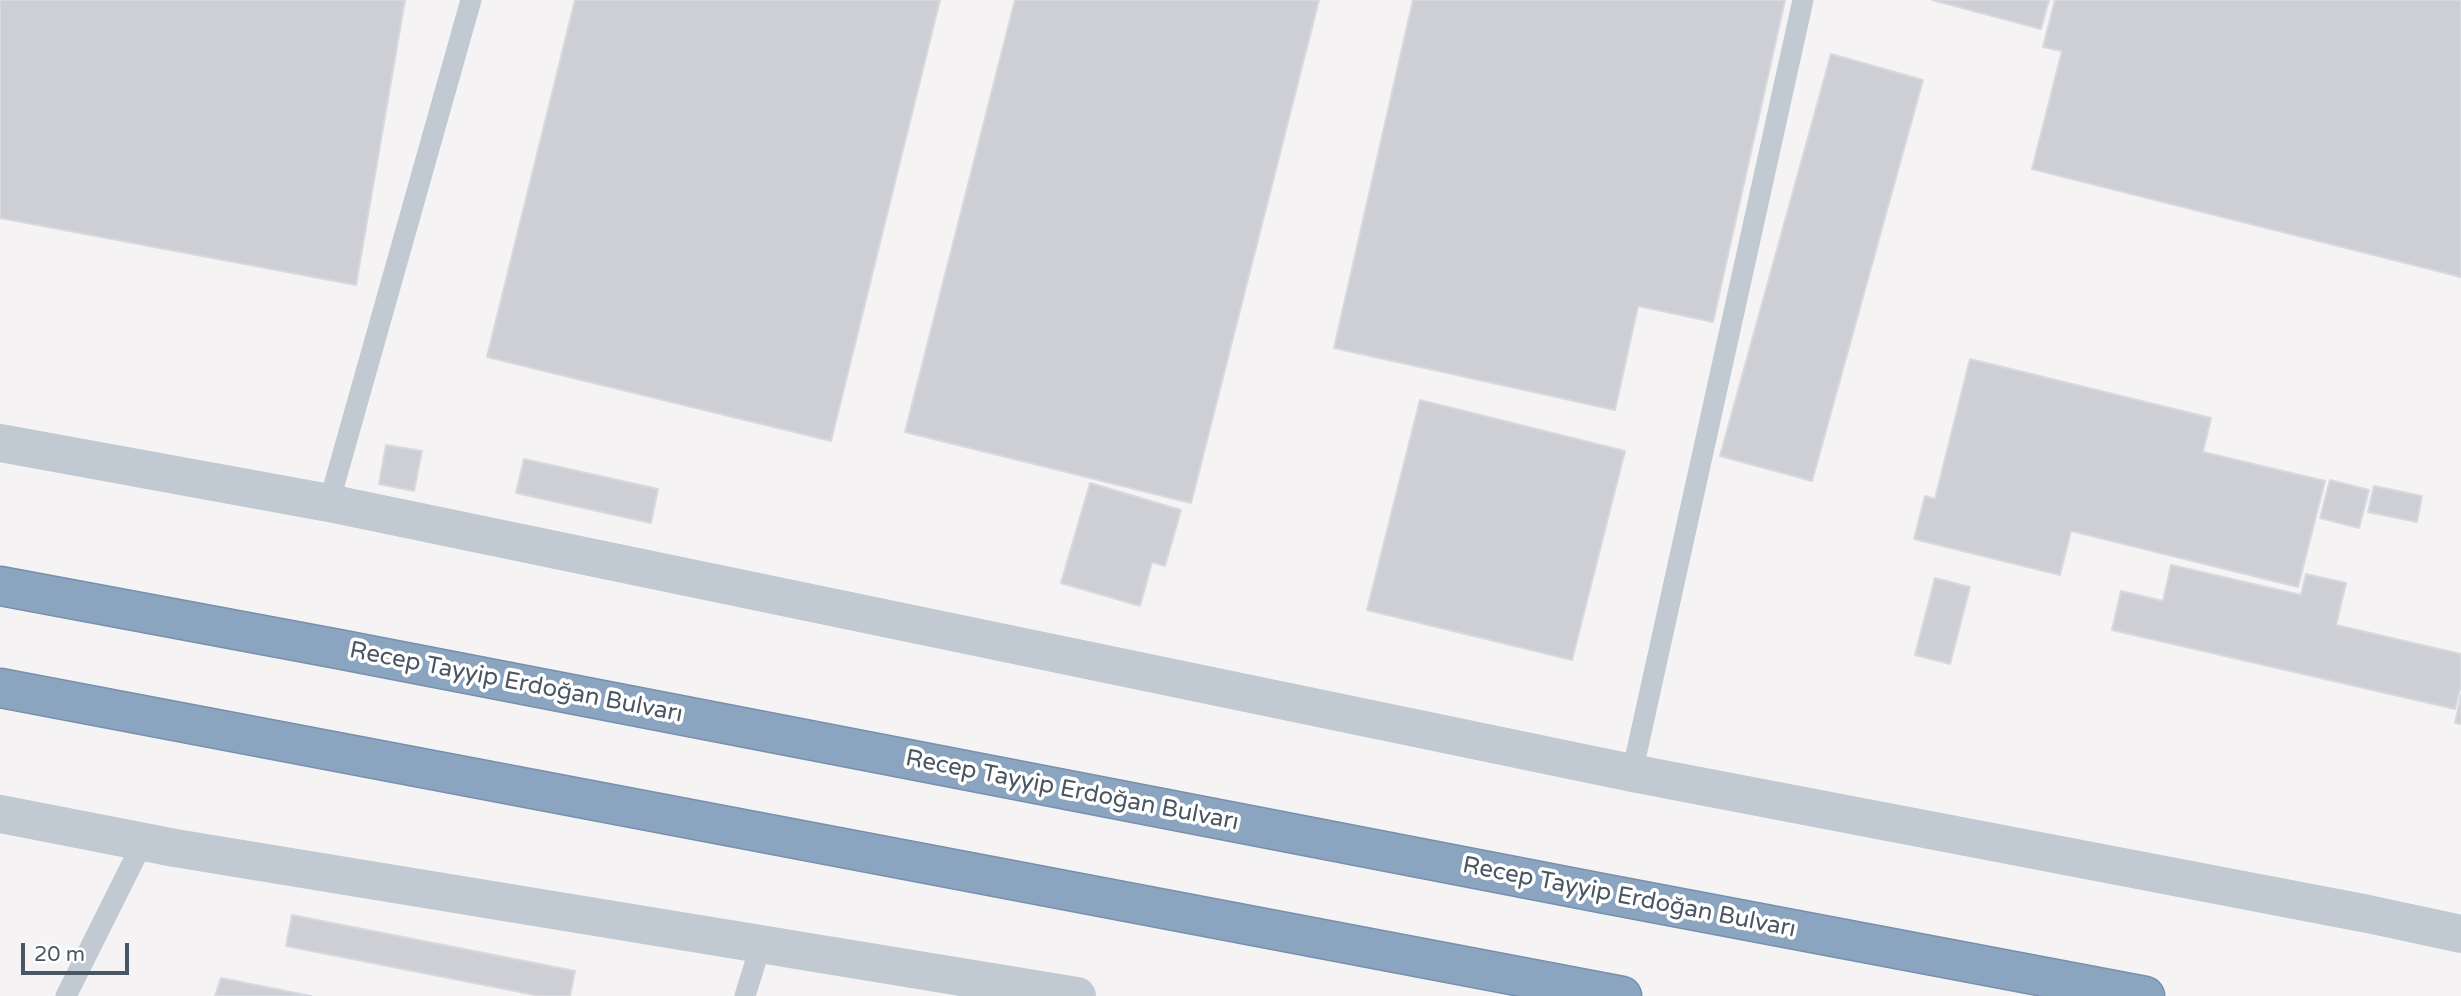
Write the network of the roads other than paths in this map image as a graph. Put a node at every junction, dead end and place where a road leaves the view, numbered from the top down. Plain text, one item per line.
1 (471, 0) edge
2 (1804, 0) edge
3 (0, 443) edge
4 (329, 503) junction
5 (0, 586) edge
6 (0, 688) edge
7 (1632, 773) junction
8 (0, 814) edge
9 (143, 842) junction
10 (2461, 934) edge
11 (761, 944) junction
12 (66, 996) edge
13 (745, 996) edge
14 (1077, 996) edge
15 (1622, 996) edge
16 (2145, 996) edge

1 - 4 lane
2 - 7 lane
3 - 4 street
4 - 7 street
5 - 16 highway, Recep Tayyip Erdoğan Bulvarı
6 - 15 highway
7 - 10 street
8 - 9 street
9 - 11 street
9 - 12 lane
11 - 13 lane
11 - 14 street

